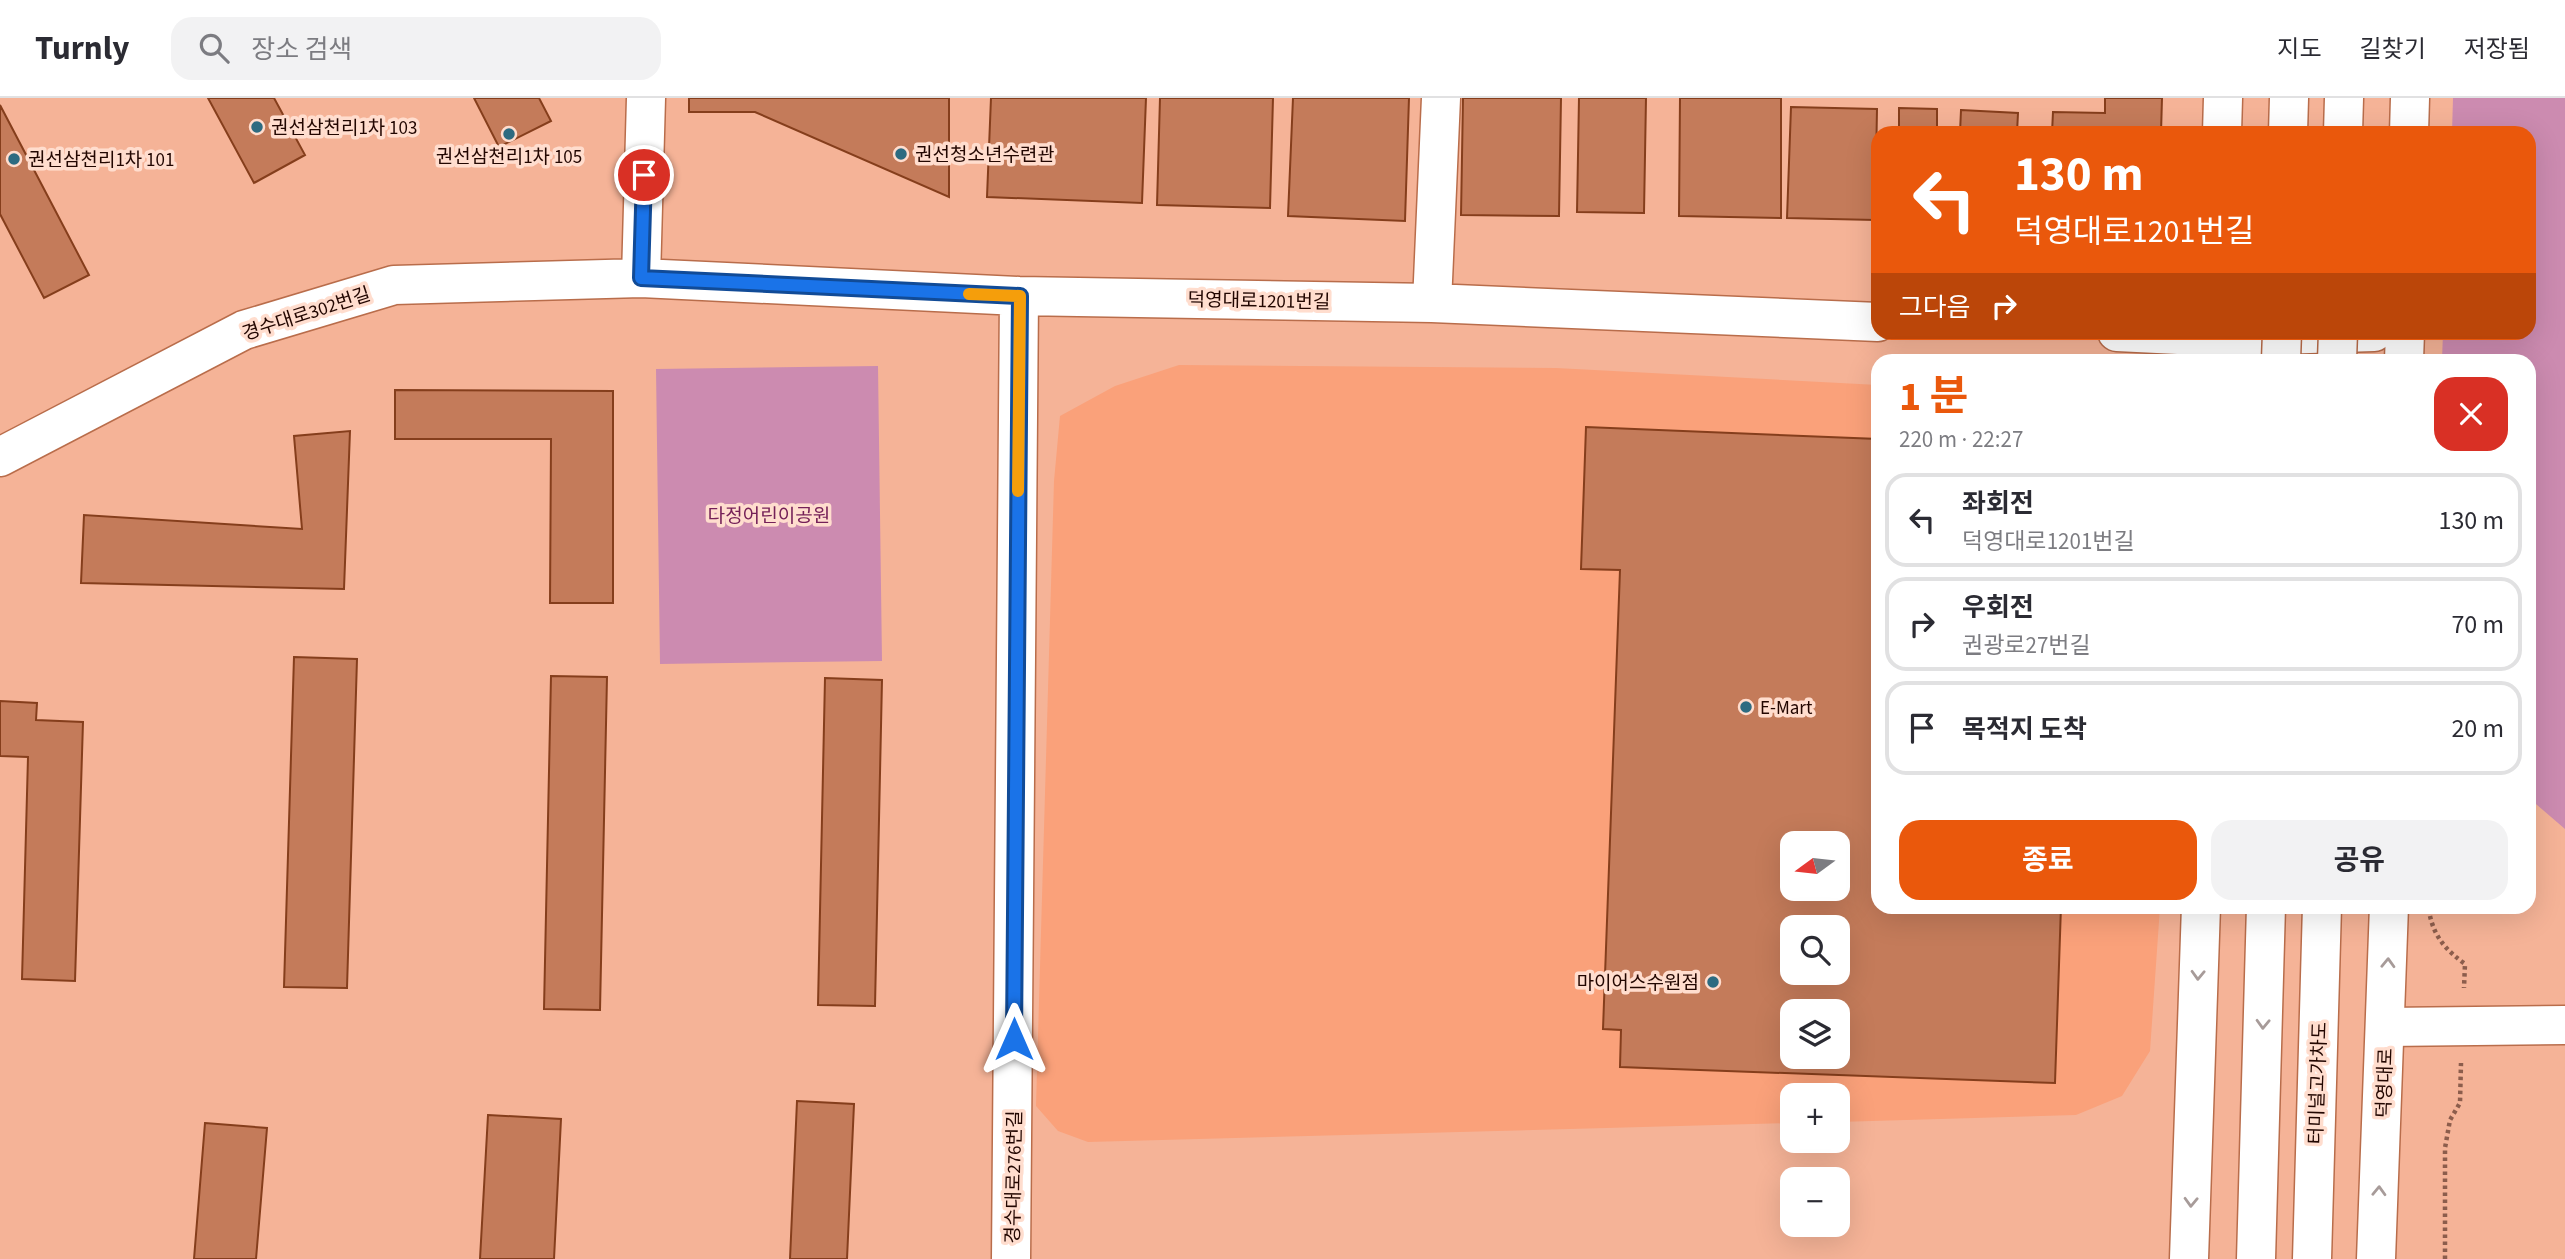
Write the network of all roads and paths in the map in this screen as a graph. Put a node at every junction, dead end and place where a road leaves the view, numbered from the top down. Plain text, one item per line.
1 (646, 98) edge
2 (1441, 98) edge
3 (2223, 98) edge
4 (2289, 98) edge
5 (2344, 98) edge
6 (2410, 98) edge
7 (2222, 126) edge
8 (2288, 126) edge
9 (2343, 126) edge
10 (2409, 126) edge
11 (641, 278) junction
12 (1020, 296) junction
13 (1432, 303) junction
14 (1871, 322) edge
15 (2191, 340) edge
16 (2261, 340) edge
17 (2219, 343) edge
18 (0, 457) edge
19 (2200, 914) edge
20 (2266, 914) edge
21 (2322, 914) edge
22 (2389, 914) edge
23 (2430, 914) edge
24 (2465, 964) dead end
25 (2565, 1025) edge
26 (2386, 1027) junction
27 (2459, 1103) dead end
28 (1011, 1259) edge
29 (2189, 1259) edge
30 (2256, 1259) edge
31 (2312, 1259) edge
32 (2376, 1259) edge
33 (2445, 1259) edge

1 - 11 street
2 - 13 street
3 - 7 street
4 - 8 street
5 - 9 street
6 - 10 street
11 - 12 street, 덕영대로1201번길
11 - 18 street, 경수대로302번길
12 - 13 street, 덕영대로1201번길
12 - 28 street, 경수대로276번길
13 - 14 street, 덕영대로1201번길
15 - 17 street
16 - 17 street
19 -> 29 street
20 -> 30 street
21 - 31 street, 터미널고가차도
26 -> 22 street, 덕영대로
23 - 24 path
25 - 26 street
32 -> 26 street, 덕영대로
27 - 33 path

